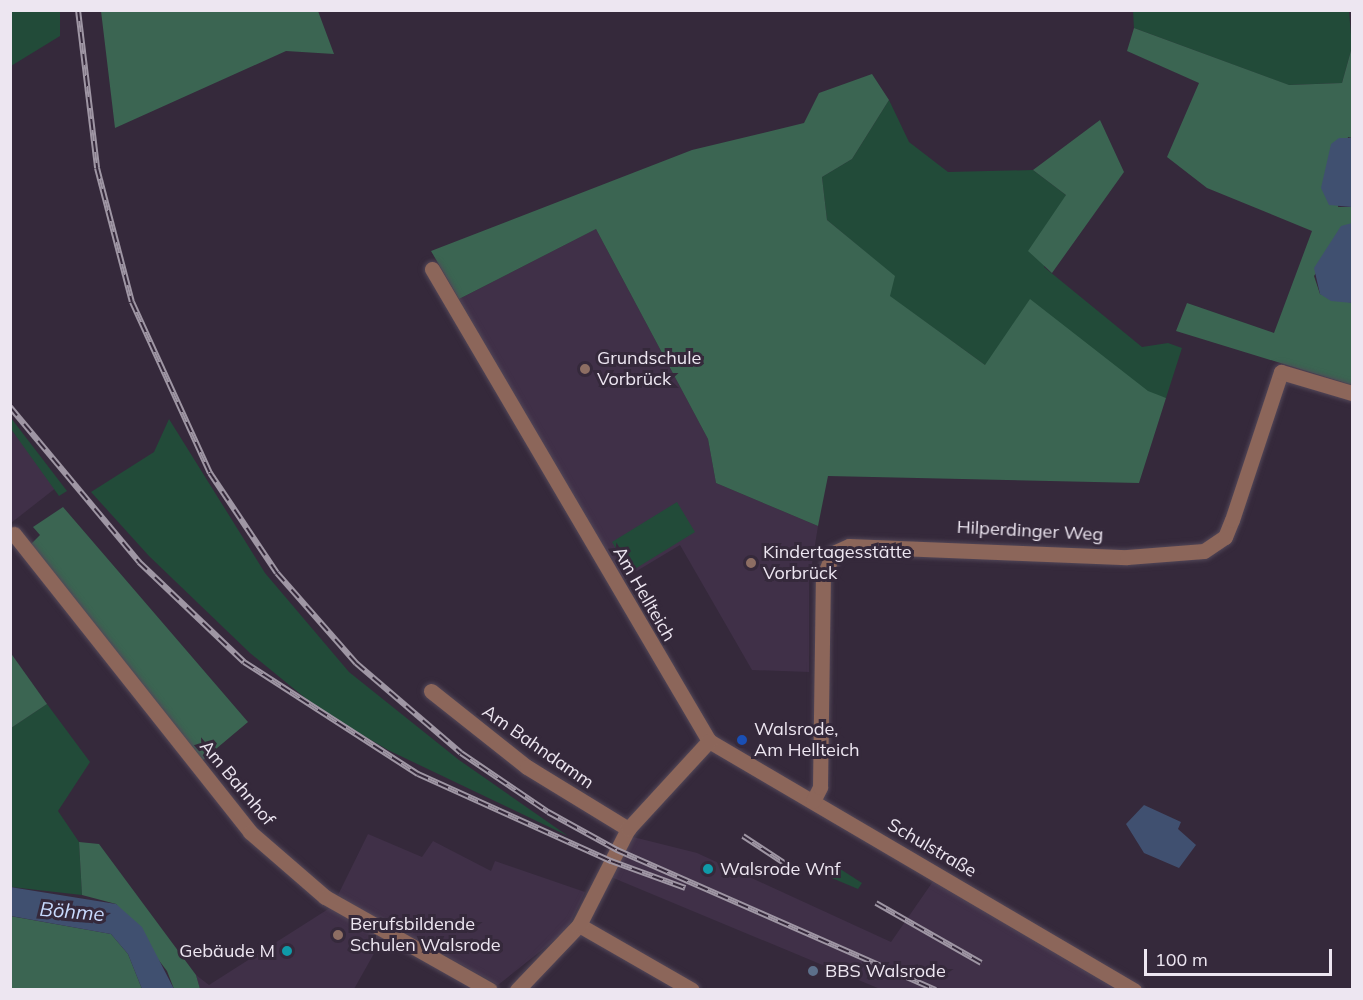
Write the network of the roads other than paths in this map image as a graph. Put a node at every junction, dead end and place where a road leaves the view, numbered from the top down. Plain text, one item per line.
1 (432, 269) dead end
2 (1353, 393) edge
3 (14, 534) dead end
4 (431, 691) dead end
5 (709, 741) junction
6 (813, 801) junction
7 (628, 829) junction
8 (579, 925) junction
9 (490, 990) edge
10 (517, 990) edge
11 (692, 990) edge
12 (1134, 990) edge

1 - 5 street, Am Hellteich
2 - 6 street, Hilperdinger Weg
3 - 9 street, Am Bahnhof
4 - 7 street, Am Bahndamm
5 - 6 street, Schulstraße
5 - 7 street
6 - 12 street, Schulstraße
7 - 8 street
8 - 10 street
8 - 11 street

